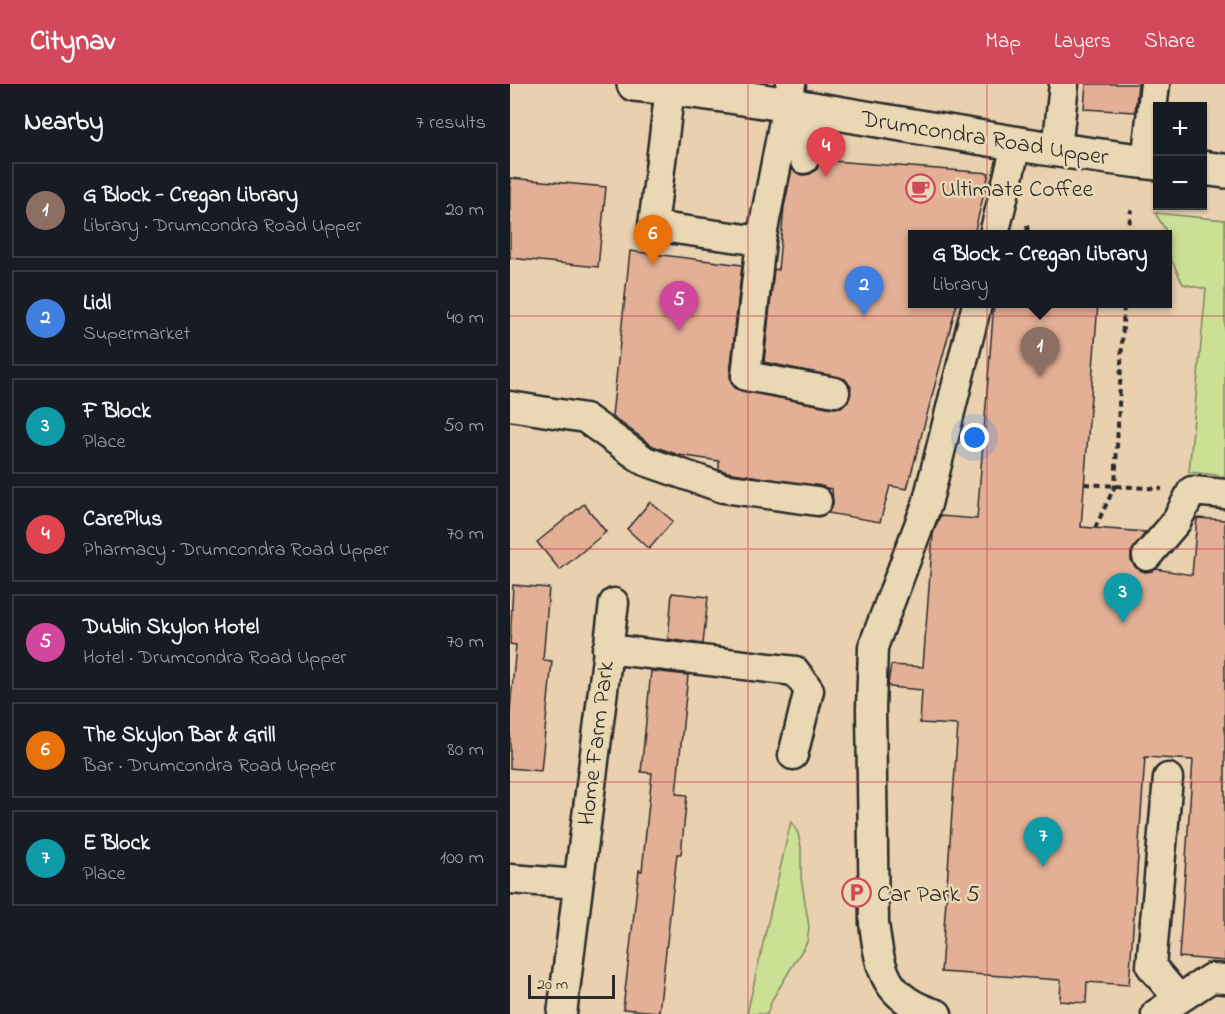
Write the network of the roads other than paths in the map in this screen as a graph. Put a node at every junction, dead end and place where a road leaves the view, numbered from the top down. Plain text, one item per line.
1 (634, 84) edge
2 (1064, 84) edge
3 (1155, 84) edge
4 (670, 88) junction
5 (796, 99) edge
6 (1017, 142) junction
7 (1057, 150) junction
8 (804, 159) dead end
9 (1152, 163) edge
10 (1207, 169) edge
11 (1225, 171) edge
12 (995, 230) edge
13 (761, 241) junction
14 (976, 308) edge
15 (835, 392) dead end
16 (510, 406) edge
17 (1225, 494) edge
18 (817, 501) dead end
19 (1147, 556) dead end
20 (614, 603) dead end
21 (607, 649) junction
22 (793, 755) dead end
23 (1168, 778) dead end
24 (510, 879) edge
25 (578, 884) junction
26 (1225, 979) edge
27 (1167, 1006) edge
28 (562, 1014) edge
29 (937, 1014) edge

1 - 4 main road, Drumcondra Road Upper
2 - 7 street
3 - 9 street
4 - 5 main road, Drumcondra Road Upper
4 - 13 street
5 - 6 main road, Drumcondra Road Upper
5 - 8 street
5 - 13 street
6 - 7 main road, Drumcondra Road Upper
6 - 12 street
7 - 9 main road, Drumcondra Road Upper
10 - 11 main road
13 - 15 street
14 - 29 street
16 - 18 street
17 - 19 street
20 - 21 street, Home Farm Park
21 - 22 street
21 - 25 street, Home Farm Park
23 - 27 street
24 - 25 street
25 - 28 street, Home Farm Park
26 - 27 street

